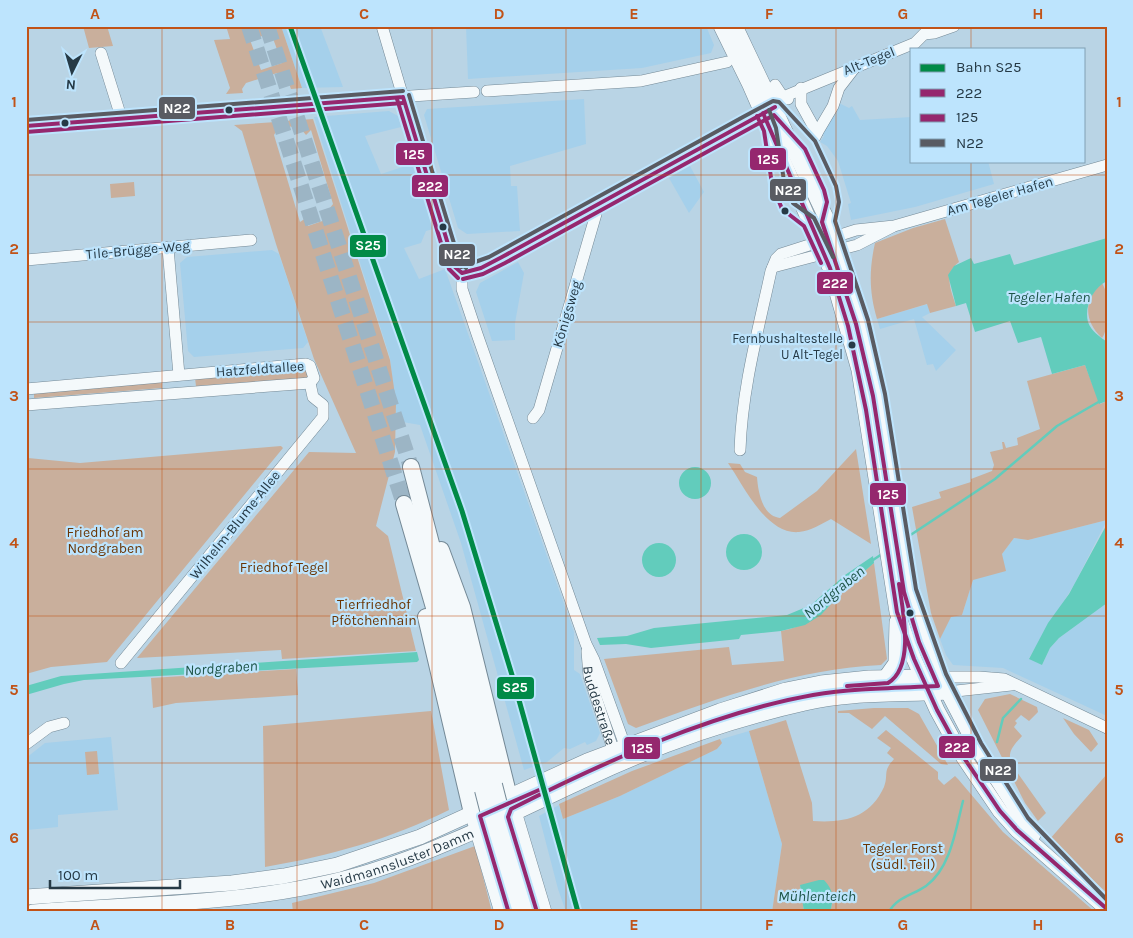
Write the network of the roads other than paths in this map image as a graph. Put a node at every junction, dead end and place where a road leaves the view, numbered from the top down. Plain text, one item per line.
1 (382, 26) edge
2 (721, 26) edge
3 (735, 26) edge
4 (954, 26) edge
5 (921, 30) edge
6 (102, 53) dead end
7 (727, 62) dead end
8 (857, 66) junction
9 (775, 85) dead end
10 (800, 88) junction
11 (487, 91) dead end
12 (474, 92) dead end
13 (407, 96) junction
14 (801, 104) junction
15 (773, 106) junction
16 (121, 117) junction
17 (26, 126) edge
18 (1107, 165) edge
19 (593, 208) junction
20 (251, 240) dead end
21 (837, 243) junction
22 (168, 248) junction
23 (822, 248) junction
24 (26, 260) edge
25 (462, 273) junction
26 (179, 375) junction
27 (310, 383) junction
28 (26, 389) edge
29 (26, 406) edge
30 (532, 418) dead end
31 (740, 450) dead end
32 (411, 467) tunnel mouth
33 (412, 502) junction
34 (411, 526) junction
35 (897, 612) junction
36 (120, 663) dead end
37 (886, 677) junction
38 (922, 677) junction
39 (940, 677) junction
40 (1018, 685) junction
41 (947, 692) junction
42 (930, 693) junction
43 (64, 723) dead end
44 (1107, 728) edge
45 (26, 744) edge
46 (619, 748) junction
47 (624, 762) junction
48 (488, 787) junction
49 (509, 797) junction
50 (472, 814) junction
51 (514, 815) junction
52 (478, 831) junction
53 (502, 839) junction
54 (1079, 882) junction
55 (26, 897) edge
56 (1107, 909) edge
57 (33, 912) edge
58 (502, 912) edge
59 (515, 912) edge
60 (527, 912) edge
61 (544, 912) edge

1 - 13 street, Buddestraße
2 - 15 main road
3 - 15 main road
4 - 5 street, Alt-Tegel
5 - 8 street, Alt-Tegel
6 - 16 street
7 - 11 street
8 - 10 street, Alt-Tegel
8 - 14 street
9 - 15 street
10 - 14 street
10 - 15 street, Alt-Tegel
12 - 13 street
13 - 16 main road
13 - 25 main road, Buddestraße
14 - 15 street
15 - 19 main road
15 - 21 main road
15 - 23 main road
16 - 17 main road
18 - 21 street, Am Tegeler Hafen
19 - 25 main road
19 - 30 street, Königsweg
20 - 22 street, Tile-Brügge-Weg
21 - 23 street, Am Tegeler Hafen
21 - 39 main road
22 - 24 street, Tile-Brügge-Weg
22 - 26 street
23 - 31 street, Am Tegeler Hafen
23 - 35 main road
25 - 46 street, Buddestraße
26 - 27 street, Hatzfeldtallee
26 - 28 street, Hatzfeldtallee
27 - 29 street, Hatzfeldtallee
27 - 36 street, Wilhelm-Blume-Allee
32 - 33 highway
33 - 34 highway
33 - 48 highway
33 - 49 highway
34 - 48 highway
34 - 50 highway
35 - 37 main road
35 - 38 main road
37 - 38 main road, Waidmannsluster Damm
37 - 46 main road, Waidmannsluster Damm
38 - 39 main road, Waidmannsluster Damm
38 - 42 main road
39 - 40 street
39 - 41 main road
40 - 41 street
40 - 44 street
41 - 42 main road, Waidmannsluster Damm
41 - 54 main road
42 - 47 main road, Waidmannsluster Damm
42 - 54 main road
43 - 45 street
46 - 47 street, Buddestraße
46 - 49 main road, Waidmannsluster Damm
47 - 51 main road, Waidmannsluster Damm
48 - 53 highway, bridge
49 - 50 main road, Waidmannsluster Damm
49 - 51 main road
50 - 52 main road
50 - 55 main road, Waidmannsluster Damm
51 - 52 main road, Waidmannsluster Damm
51 - 61 main road
52 - 57 main road, Waidmannsluster Damm
52 - 58 main road
53 - 59 highway
53 - 60 highway
54 - 56 main road

